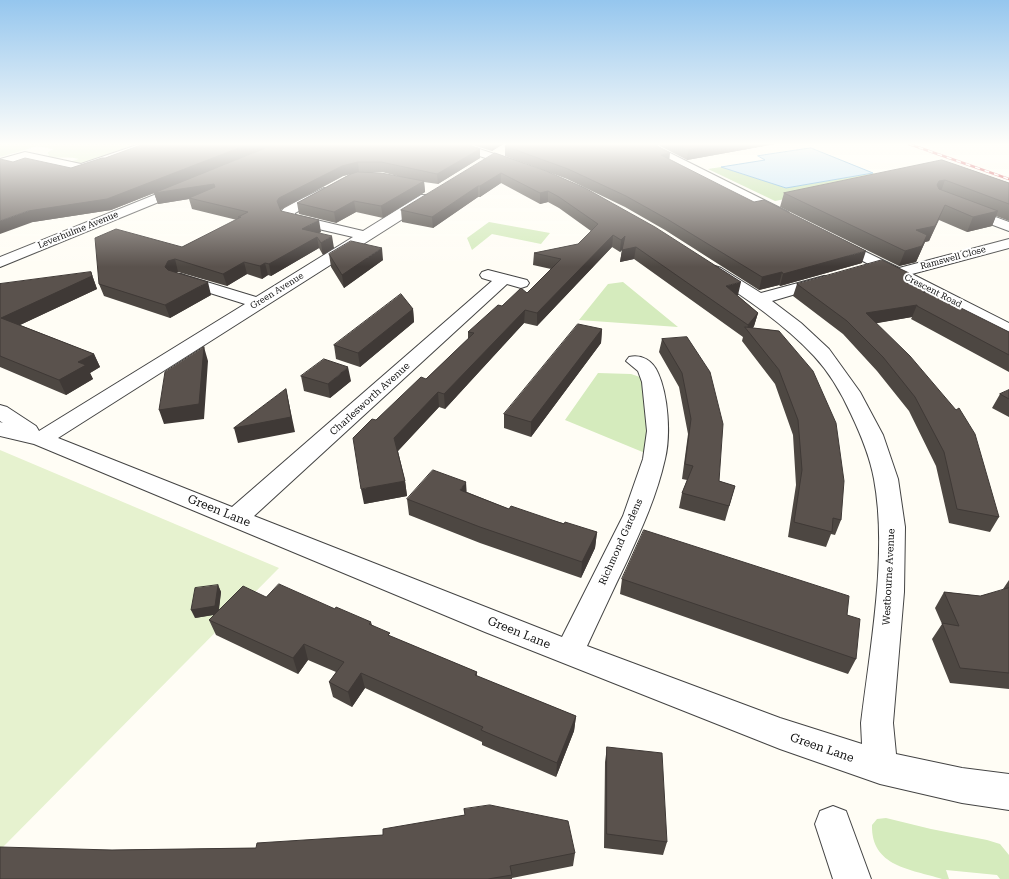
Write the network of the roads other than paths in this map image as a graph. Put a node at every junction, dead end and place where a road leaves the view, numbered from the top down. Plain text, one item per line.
1 (189, 185) edge
2 (725, 185) edge
3 (335, 187) edge
4 (432, 188) dead end
5 (957, 203) edge
6 (798, 222) edge
7 (1009, 226) edge
8 (365, 236) junction
9 (826, 236) edge
10 (1009, 243) edge
11 (0, 262) edge
12 (702, 263) edge
13 (881, 264) junction
14 (859, 271) edge
15 (898, 272) junction
16 (836, 277) edge
17 (178, 278) edge
18 (504, 279) dead end
19 (759, 299) junction
20 (258, 302) junction
21 (1009, 330) edge
22 (636, 361) dead end
23 (0, 411) edge
24 (0, 429) edge
25 (41, 439) junction
26 (236, 518) junction
27 (569, 653) junction
28 (880, 767) junction
29 (1009, 792) edge
30 (833, 824) dead end
31 (852, 879) edge

1 - 11 street, Leverhulme Avenue
2 - 6 street
3 - 8 street
4 - 8 street, Green Avenue
5 - 7 street
8 - 20 street, Green Avenue
9 - 13 street, Crescent Road
10 - 15 street, Ramswell Close
12 - 19 street, Westbourne Avenue
13 - 14 street
13 - 15 street, Crescent Road
15 - 21 street, Crescent Road
16 - 19 street
17 - 20 street
18 - 26 street, Charlesworth Avenue
19 - 28 street, Westbourne Avenue
20 - 25 street, Green Avenue
22 - 27 street, Richmond Gardens
23 - 25 street, Green Lane
24 - 25 street, Green Lane
25 - 26 street, Green Lane
26 - 27 street, Green Lane
27 - 28 street, Green Lane
28 - 29 street, Green Lane
30 - 31 street

